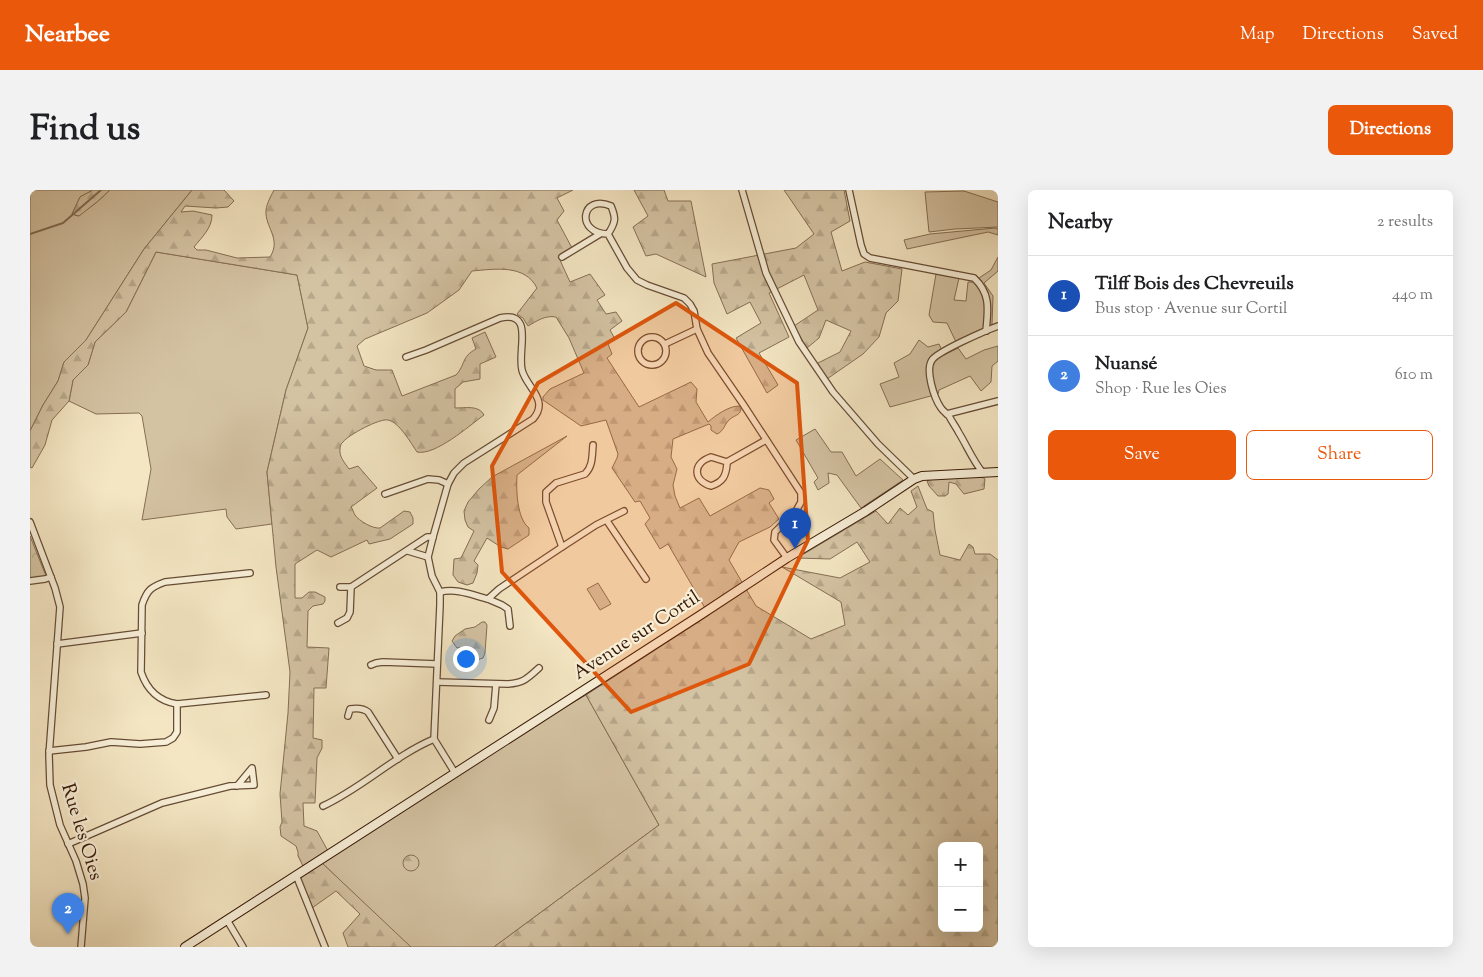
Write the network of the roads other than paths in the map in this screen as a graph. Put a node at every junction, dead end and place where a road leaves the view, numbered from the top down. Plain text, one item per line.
1 (742, 190) edge
2 (849, 190) edge
3 (600, 234) junction
4 (608, 234) junction
5 (562, 257) dead end
6 (998, 326) edge
7 (697, 329) junction
8 (986, 331) junction
9 (665, 344) junction
10 (406, 358) dead end
11 (998, 401) edge
12 (947, 414) junction
13 (766, 440) junction
14 (593, 445) dead end
15 (727, 462) junction
16 (998, 472) edge
17 (983, 473) junction
18 (914, 479) junction
19 (448, 484) junction
20 (385, 494) dead end
21 (624, 511) dead end
22 (607, 521) junction
23 (30, 522) edge
24 (433, 538) junction
25 (562, 547) junction
26 (408, 551) junction
27 (428, 557) junction
28 (787, 558) junction
29 (250, 573) dead end
30 (51, 577) junction
31 (646, 579) dead end
32 (30, 581) edge
33 (340, 587) dead end
34 (351, 587) junction
35 (440, 592) junction
36 (488, 599) junction
37 (338, 623) dead end
38 (510, 626) dead end
39 (142, 633) junction
40 (57, 644) junction
41 (437, 664) junction
42 (371, 665) dead end
43 (538, 668) dead end
44 (437, 682) junction
45 (496, 684) junction
46 (266, 694) dead end
47 (177, 704) junction
48 (348, 716) dead end
49 (489, 720) dead end
50 (434, 740) junction
51 (49, 751) junction
52 (398, 759) junction
53 (455, 773) junction
54 (236, 786) dead end
55 (323, 806) dead end
56 (68, 844) junction
57 (296, 875) junction
58 (227, 920) junction
59 (81, 947) edge
60 (185, 947) edge
61 (243, 947) edge
62 (325, 947) edge

1 - 18 street
2 - 8 street
3 - 4 street
3 - 4 street
3 - 5 street
4 - 7 street
6 - 8 street
7 - 9 street
7 - 13 street
8 - 12 street
9 - 9 street
10 - 19 street
11 - 12 street
12 - 17 street
13 - 15 street
13 - 28 street
14 - 25 street
15 - 15 street
16 - 17 main road, Avenue sur Cortil
17 - 18 main road, Avenue sur Cortil
18 - 28 main road, Avenue sur Cortil
19 - 20 street
19 - 24 street
21 - 22 street
22 - 25 street
22 - 31 street
23 - 30 street, Rue les Oies
24 - 26 street
24 - 27 street
25 - 36 street
26 - 27 street
26 - 34 street
27 - 35 street
28 - 53 main road, Avenue sur Cortil
29 - 39 street
30 - 32 street
30 - 40 street, Rue les Oies
33 - 34 street
34 - 37 street
35 - 36 street
35 - 41 street
36 - 38 street
39 - 40 street
39 - 47 street
40 - 51 street, Rue les Oies
41 - 42 street
41 - 44 street
43 - 45 street
44 - 45 street
44 - 50 street
45 - 49 street
46 - 47 street
47 - 51 street
48 - 52 street
50 - 52 street
50 - 53 street
51 - 56 street, Rue les Oies
52 - 55 street
53 - 57 main road, Avenue sur Cortil
54 - 56 street
56 - 59 street, Rue les Oies
57 - 58 main road, Avenue sur Cortil
57 - 62 street
58 - 60 main road, Avenue sur Cortil
58 - 61 street

